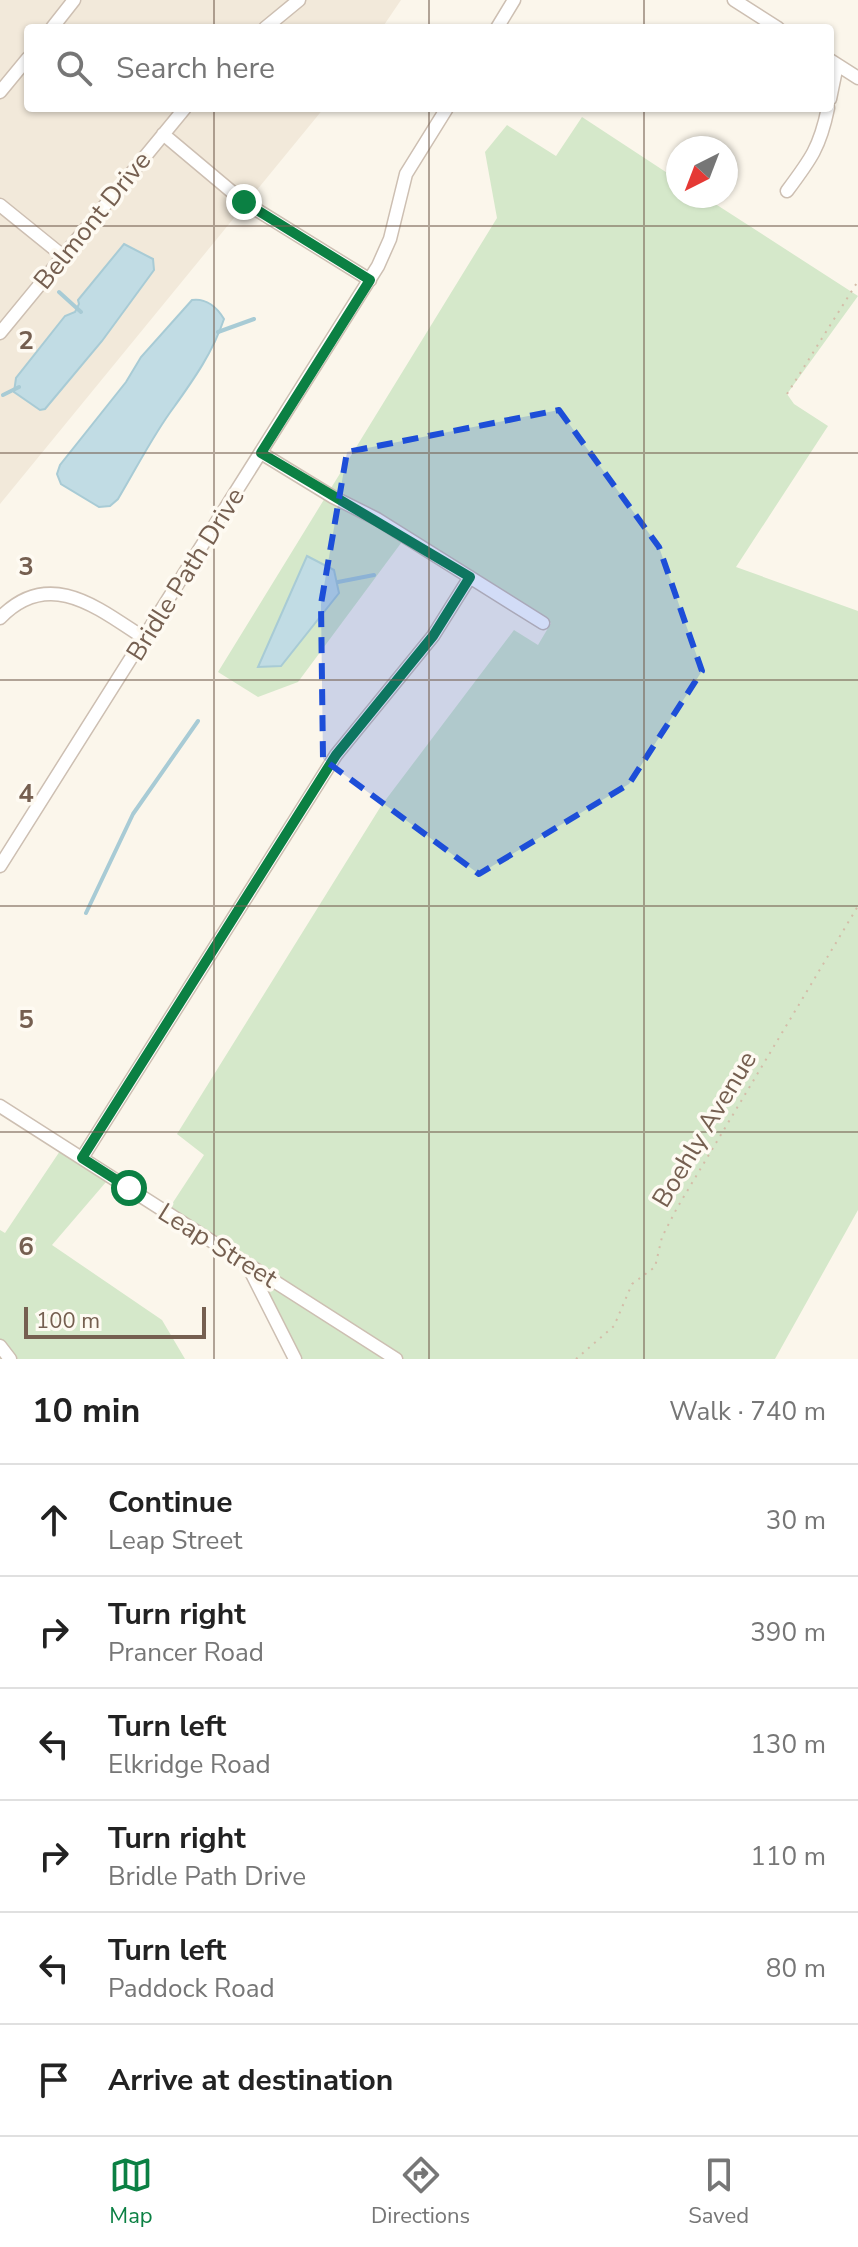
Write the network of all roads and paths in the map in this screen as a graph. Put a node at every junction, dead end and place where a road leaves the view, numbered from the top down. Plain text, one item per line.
1 (74, 0) edge
2 (299, 0) edge
3 (514, 0) edge
4 (734, 0) edge
5 (55, 24) edge
6 (270, 24) edge
7 (499, 24) edge
8 (772, 24) edge
9 (24, 63) edge
10 (834, 63) edge
11 (858, 78) edge
12 (0, 92) edge
13 (182, 112) edge
14 (445, 112) edge
15 (827, 112) edge
16 (163, 134) junction
17 (787, 191) dead end
18 (0, 205) edge
19 (63, 256) junction
20 (370, 280) junction
21 (858, 281) edge
22 (0, 333) edge
23 (787, 394) dead end
24 (261, 453) junction
25 (470, 577) junction
26 (0, 618) edge
27 (543, 623) dead end
28 (144, 638) junction
29 (0, 866) edge
30 (858, 906) edge
31 (857, 911) edge
32 (0, 1106) edge
33 (82, 1158) junction
34 (246, 1263) junction
35 (0, 1346) edge
36 (10, 1359) edge
37 (295, 1359) edge
38 (396, 1359) edge
39 (576, 1359) edge

1 - 5 street
2 - 6 street
3 - 7 street
4 - 8 street
9 - 12 street
10 - 11 street
13 - 16 street, Belmont Drive
14 - 20 street, Bridle Path Drive
15 - 17 street
16 - 19 street, Belmont Drive
16 - 20 street
18 - 19 street
19 - 22 street, Belmont Drive
20 - 24 street, Bridle Path Drive
21 - 23 path
24 - 25 street
24 - 28 street, Bridle Path Drive
25 - 27 street
25 - 33 street
26 - 28 street
28 - 29 street, Bridle Path Drive
30 - 31 path, Boehly Avenue
31 - 39 path, Boehly Avenue
32 - 33 street, Leap Street
33 - 34 street, Leap Street
34 - 37 street
34 - 38 street, Leap Street
35 - 36 street

